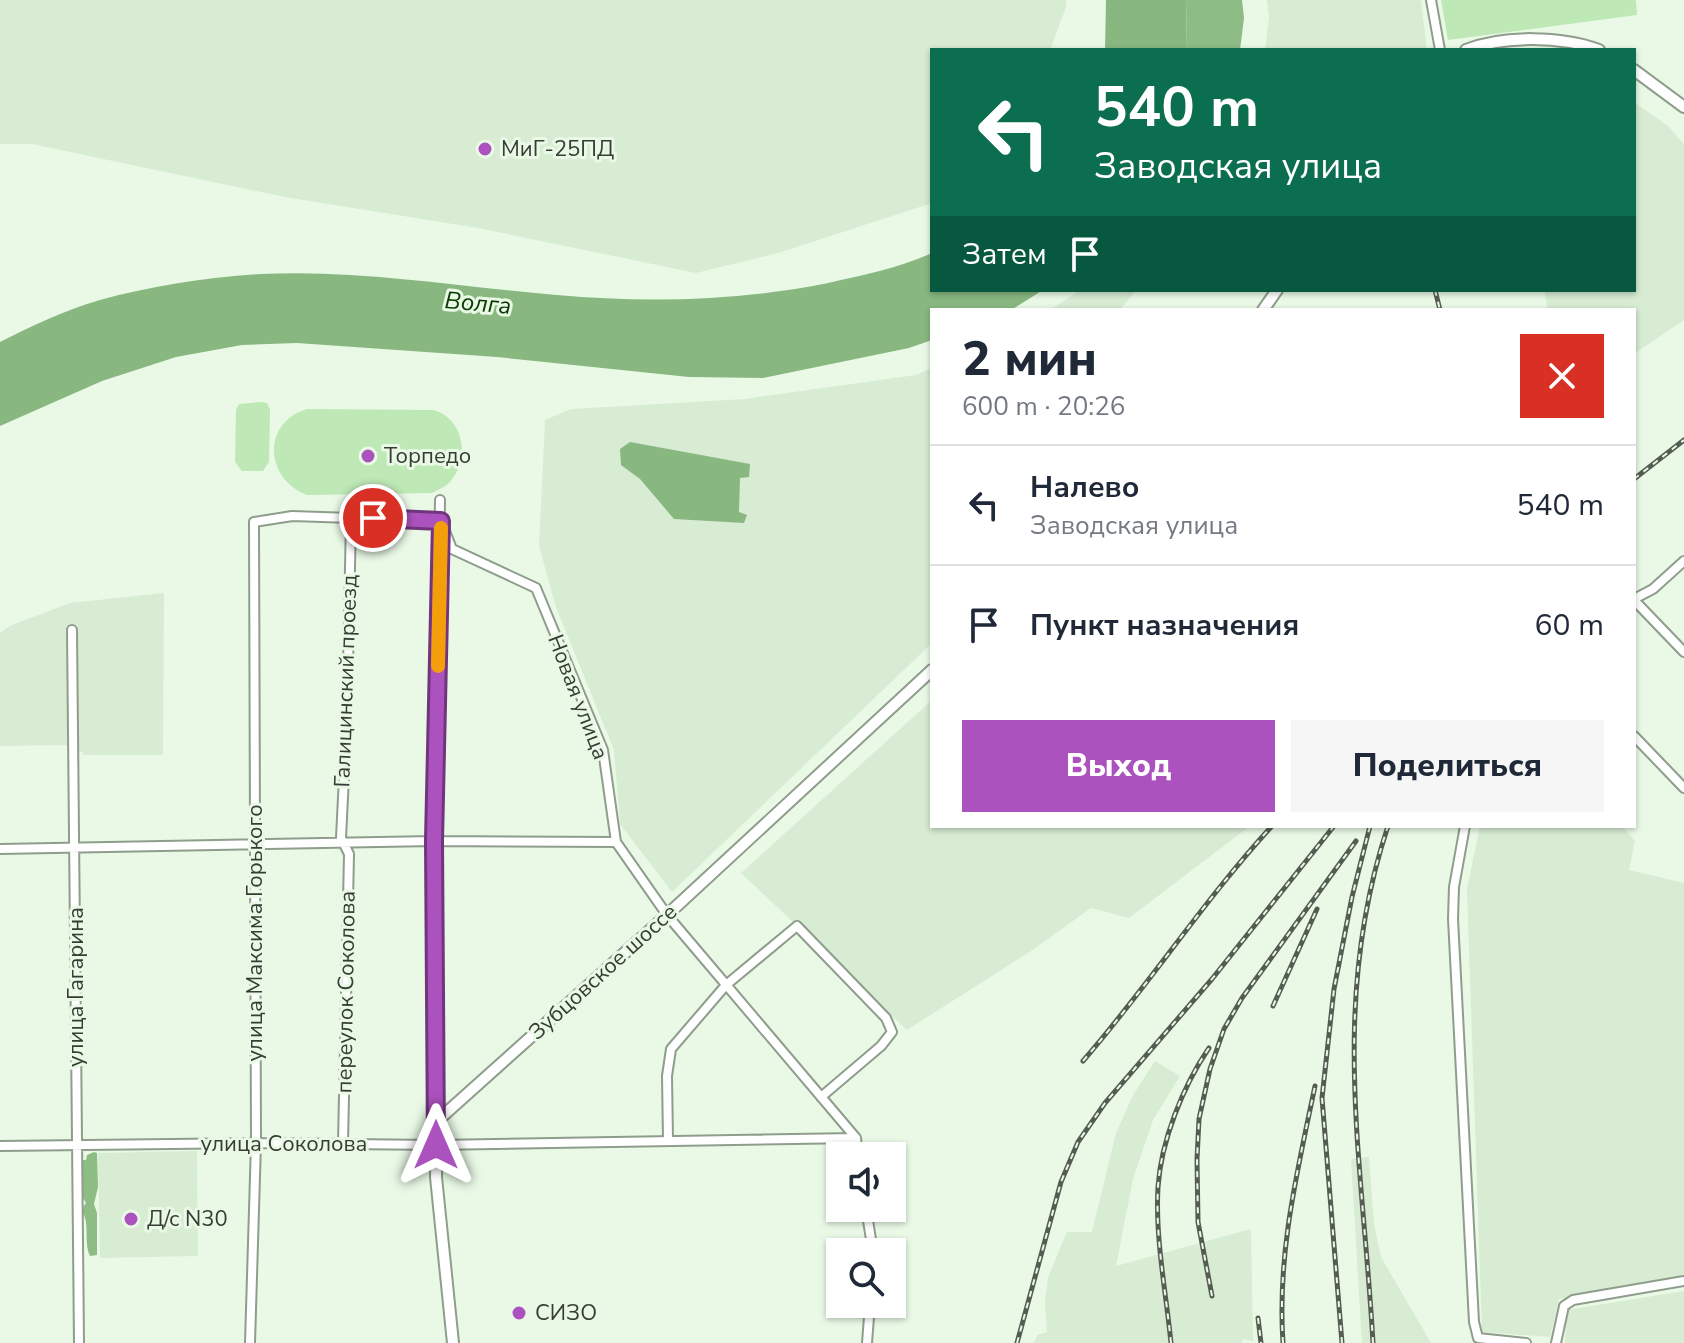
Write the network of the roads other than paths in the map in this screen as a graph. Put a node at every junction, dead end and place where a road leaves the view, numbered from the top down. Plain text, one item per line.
1 (1431, 0) edge
2 (1440, 48) edge
3 (1477, 48) edge
4 (1589, 48) edge
5 (1636, 71) edge
6 (1684, 107) edge
7 (440, 500) dead end
8 (351, 519) junction
9 (441, 521) junction
10 (1684, 561) edge
11 (1636, 599) edge
12 (1636, 602) edge
13 (72, 630) dead end
14 (1684, 652) edge
15 (930, 672) edge
16 (1636, 738) edge
17 (1684, 788) edge
18 (1465, 828) edge
19 (434, 841) junction
20 (342, 842) junction
21 (616, 842) junction
22 (254, 845) junction
23 (75, 847) junction
24 (0, 849) edge
25 (667, 915) junction
26 (726, 985) junction
27 (821, 1097) junction
28 (437, 1121) junction
29 (856, 1138) junction
30 (668, 1139) junction
31 (856, 1142) edge
32 (256, 1143) junction
33 (343, 1144) junction
34 (436, 1145) junction
35 (0, 1146) edge
36 (77, 1147) junction
37 (1684, 1281) edge
38 (869, 1318) edge
39 (79, 1343) edge
40 (250, 1343) edge
41 (453, 1343) edge
42 (867, 1343) edge
43 (1526, 1343) edge
44 (1556, 1343) edge

1 - 2 street
3 - 4 main road
5 - 6 main road
7 - 9 street
8 - 9 street
8 - 20 street, Галицинский проезд
8 - 22 street, улица Максима Горького
9 - 19 street
9 - 21 street, Новая улица
10 - 11 street
12 - 14 street
13 - 23 street, улица Гагарина
15 - 25 main road, Зубцовское шоссе
16 - 17 street
18 - 43 street
19 - 20 street
19 - 21 street
19 - 28 street
20 - 22 street
20 - 33 street, переулок Соколова
21 - 25 street, Новая улица
22 - 23 street
22 - 32 street, улица Максима Горького
23 - 24 street
23 - 36 street, улица Гагарина
25 - 26 street, Новая улица
25 - 28 main road, Зубцовское шоссе
26 - 27 street, Новая улица
26 - 27 street
26 - 30 street
27 - 29 street, Новая улица
28 - 34 main road
29 - 30 street, улица Соколова
29 - 31 street
30 - 34 street, улица Соколова
32 - 33 street, улица Соколова
32 - 36 street, улица Соколова
32 - 40 street, улица Максима Горького
33 - 34 street, улица Соколова
34 - 41 main road
35 - 36 street, улица Соколова
36 - 39 street, улица Гагарина
37 - 44 street
38 - 42 street

